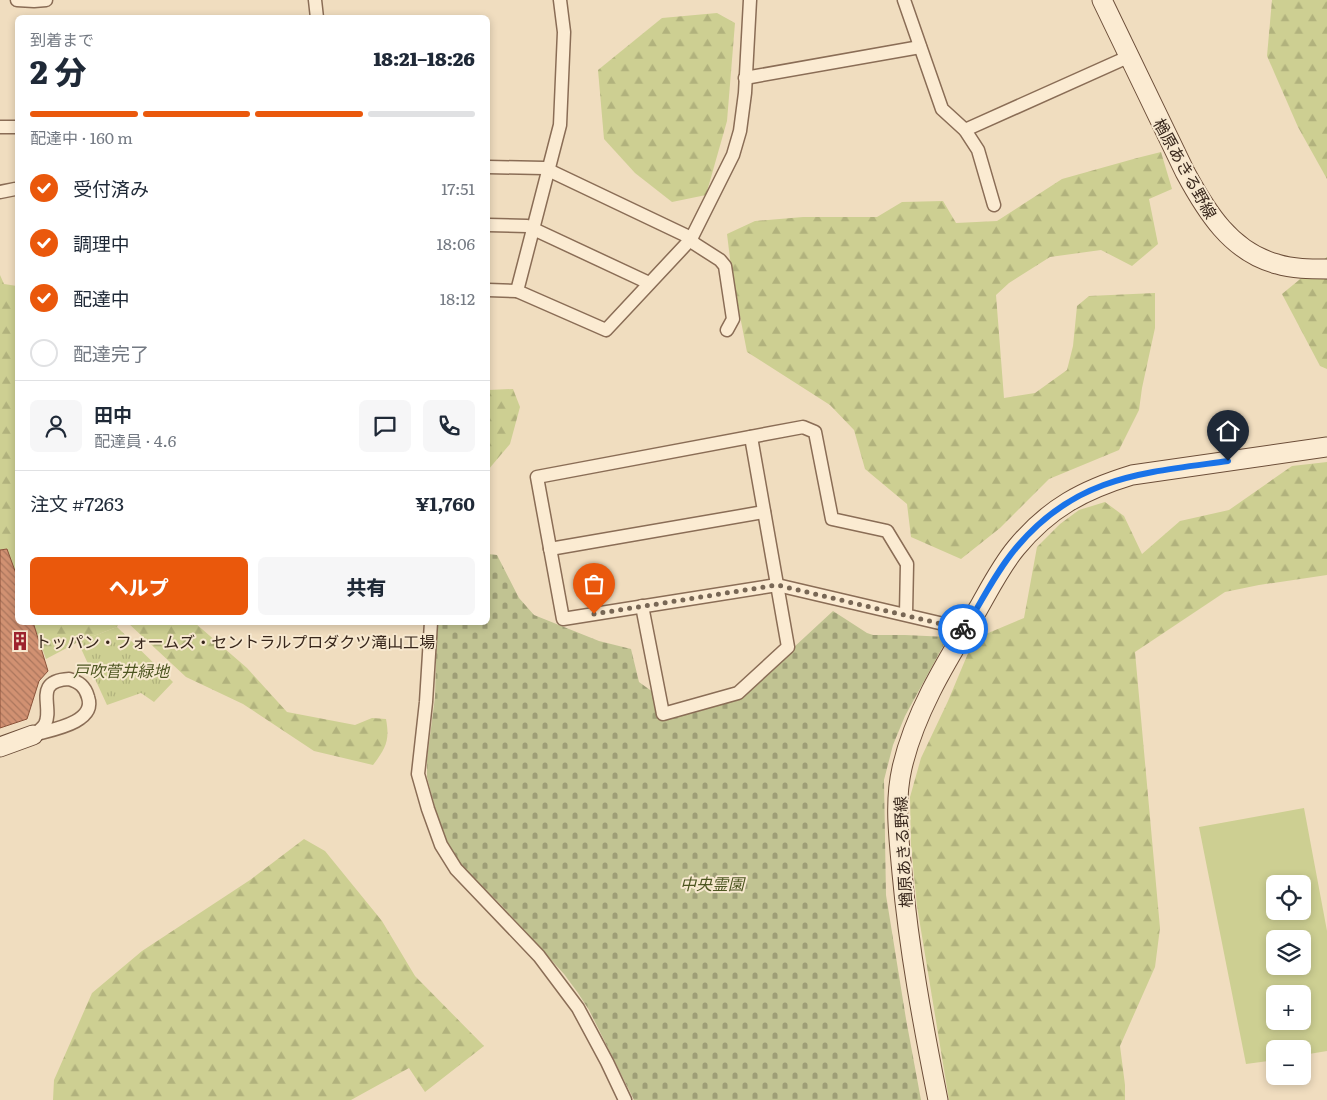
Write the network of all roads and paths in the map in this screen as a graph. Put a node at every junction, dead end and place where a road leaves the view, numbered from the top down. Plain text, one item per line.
1 (18, 0) edge
2 (46, 0) edge
3 (315, 0) edge
4 (560, 0) edge
5 (750, 0) edge
6 (904, 0) edge
7 (1102, 0) edge
8 (317, 15) edge
9 (920, 46) junction
10 (1128, 57) junction
11 (746, 78) junction
12 (15, 126) edge
13 (0, 128) edge
14 (966, 130) junction
15 (490, 167) edge
16 (549, 170) junction
17 (0, 192) edge
18 (15, 194) edge
19 (994, 205) dead end
20 (490, 225) edge
21 (533, 229) junction
22 (691, 239) junction
23 (1327, 270) edge
24 (649, 283) junction
25 (490, 290) edge
26 (517, 291) junction
27 (727, 330) dead end
28 (751, 437) junction
29 (1327, 447) edge
30 (764, 512) junction
31 (550, 549) junction
32 (777, 585) junction
33 (642, 606) junction
34 (906, 614) junction
35 (431, 625) edge
36 (965, 629) junction
37 (33, 735) junction
38 (0, 747) edge
39 (625, 1100) edge
40 (938, 1100) edge

1 - 2 street
3 - 8 street
4 - 16 street
5 - 11 street
6 - 9 street
7 - 10 main road, 楢原あきる野線
9 - 11 street
9 - 14 street
10 - 14 street
10 - 23 main road, 楢原あきる野線
11 - 22 street
12 - 13 street
14 - 19 street
15 - 16 street
16 - 21 street
16 - 22 street
17 - 18 street
20 - 21 street
21 - 24 street
21 - 26 street
22 - 24 street
22 - 27 street
24 - 26 street
25 - 26 street
28 - 30 street
28 - 31 street
28 - 34 street
29 - 36 main road, 楢原あきる野線
30 - 31 street
30 - 32 street
31 - 33 street
32 - 33 street
32 - 33 street
32 - 34 street
34 - 36 street
35 - 39 street
36 - 40 main road, 楢原あきる野線
37 - 37 street
37 - 38 main road

